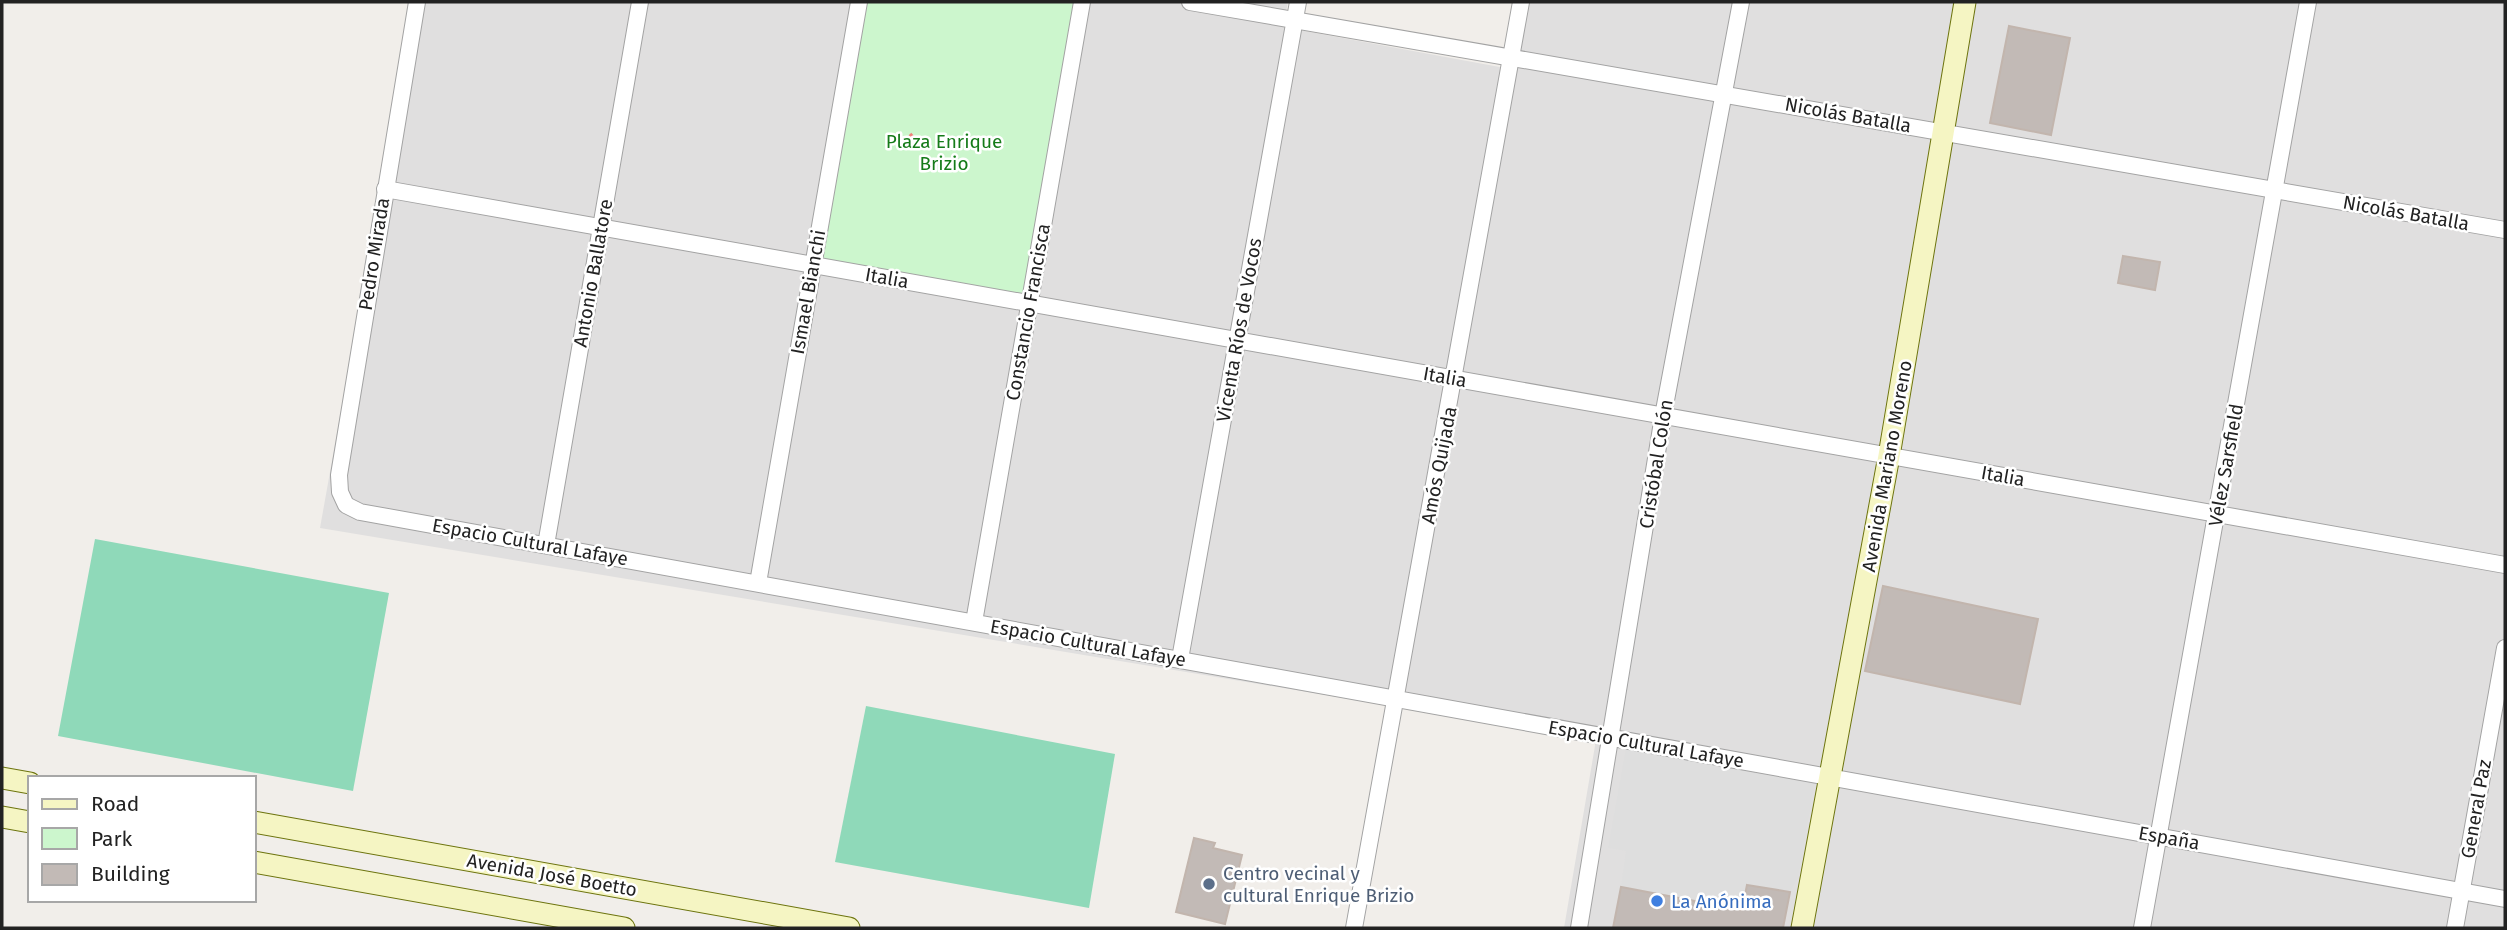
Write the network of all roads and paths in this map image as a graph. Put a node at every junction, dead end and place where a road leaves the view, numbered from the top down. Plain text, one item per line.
1 (417, 2) edge
2 (640, 2) edge
3 (859, 2) edge
4 (1082, 2) edge
5 (1190, 2) edge
6 (1298, 2) edge
7 (1521, 2) edge
8 (1741, 2) edge
9 (1965, 2) edge
10 (2308, 2) edge
11 (1295, 21) junction
12 (1511, 58) junction
13 (1725, 93) junction
14 (1942, 131) junction
15 (910, 134) dead end
16 (918, 142) dead end
17 (929, 161) dead end
18 (933, 170) dead end
19 (385, 189) junction
20 (2274, 190) junction
21 (601, 227) junction
22 (2505, 230) edge
23 (813, 265) junction
24 (1030, 302) junction
25 (1237, 340) junction
26 (1455, 379) junction
27 (1663, 416) junction
28 (1889, 456) junction
29 (346, 506) joint
30 (2217, 514) junction
31 (546, 545) junction
32 (2505, 565) edge
33 (758, 583) junction
34 (974, 622) junction
35 (2505, 648) edge
36 (1180, 659) junction
37 (1394, 698) junction
38 (1613, 738) junction
39 (1832, 777) junction
40 (2, 778) edge
41 (28, 783) edge
42 (2, 817) edge
43 (28, 822) edge
44 (256, 822) edge
45 (2159, 837) junction
46 (256, 862) edge
47 (2460, 891) junction
48 (2505, 900) edge
49 (624, 928) edge
50 (849, 928) edge
51 (1354, 928) edge
52 (1579, 928) edge
53 (1802, 928) edge
54 (2143, 928) edge
55 (2455, 928) edge

1 - 19 street, Pedro Mirada
2 - 21 street, Antonio Ballatore
3 - 23 street, Ismael Bianchi
4 - 24 street, Constancio Francisca
5 - 11 street, Nicolás Batalla
6 - 11 street, Vicenta Ríos de Vocos
7 - 12 street, Amós Quijada
8 - 13 street, Cristóbal Colón
9 - 14 main road, Avenida Mariano Moreno
10 - 20 street, Vélez Sarsfield
11 - 12 street, Nicolás Batalla
11 - 25 street, Vicenta Ríos de Vocos
12 - 13 street, Nicolás Batalla
12 - 26 street, Amós Quijada
13 - 14 street, Nicolás Batalla
13 - 27 street, Cristóbal Colón
14 - 20 street, Nicolás Batalla
14 - 28 main road, Avenida Mariano Moreno
15 - 16 path
17 - 18 path
19 - 21 street, Italia
19 - 29 street, Pedro Mirada
20 - 22 street, Nicolás Batalla
20 - 30 street, Vélez Sarsfield
21 - 23 street, Italia
21 - 31 street, Antonio Ballatore
23 - 24 street, Italia
23 - 33 street, Ismael Bianchi
24 - 25 street, Italia
24 - 34 street, Constancio Francisca
25 - 26 street, Italia
25 - 36 street, Vicenta Ríos de Vocos
26 - 27 street, Italia
26 - 37 street, Amós Quijada
27 - 28 street, Italia
27 - 38 street, Cristóbal Colón
28 - 30 street, Italia
28 - 39 main road, Avenida Mariano Moreno
29 - 31 street, Espacio Cultural Lafaye
30 - 32 street, Italia
30 - 45 street, Vélez Sarsfield
31 - 33 street, Espacio Cultural Lafaye
33 - 34 street, Espacio Cultural Lafaye
34 - 36 street, Espacio Cultural Lafaye
35 - 47 street, General Paz
36 - 37 street, Espacio Cultural Lafaye
37 - 38 street, Espacio Cultural Lafaye
37 - 51 street, Amós Quijada
38 - 39 street, Espacio Cultural Lafaye
38 - 52 street, Cristóbal Colón
39 - 45 street, España
39 - 53 main road, Avenida Mariano Moreno
40 - 41 main road
42 - 43 main road
44 - 50 main road, Avenida José Boetto
45 - 47 street, España
45 - 54 street, Vélez Sarsfield
46 - 49 main road, Avenida José Boetto
47 - 48 street, España
47 - 55 street, General Paz

